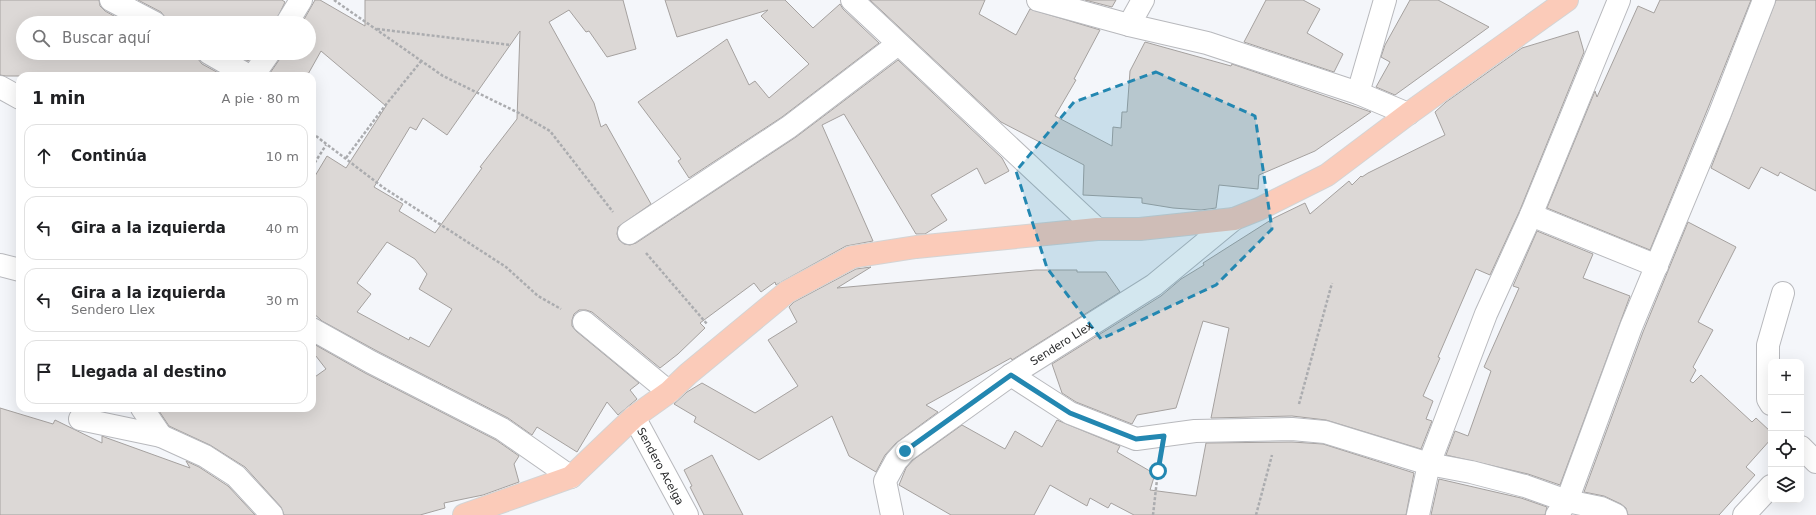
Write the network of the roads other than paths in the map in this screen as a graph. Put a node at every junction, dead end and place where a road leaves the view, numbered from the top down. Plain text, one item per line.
1 (111, 0) edge
2 (301, 0) edge
3 (852, 0) edge
4 (1038, 0) edge
5 (1143, 0) edge
6 (1386, 0) edge
7 (1567, 0) edge
8 (1619, 0) edge
9 (1764, 0) edge
10 (142, 16) edge
11 (291, 16) edge
12 (1129, 25) junction
13 (898, 44) junction
14 (221, 60) edge
15 (264, 60) edge
16 (243, 72) edge
17 (256, 72) edge
18 (0, 87) edge
19 (1358, 92) junction
20 (16, 96) edge
21 (1408, 114) junction
22 (1531, 215) junction
23 (1234, 219) junction
24 (1097, 229) junction
25 (629, 233) road end
26 (0, 265) edge
27 (1657, 266) junction
28 (16, 269) edge
29 (1783, 293) dead end
30 (584, 322) road end
31 (316, 332) edge
32 (1011, 375) junction
33 (669, 392) junction
34 (1768, 395) edge
35 (145, 412) edge
36 (634, 417) junction
37 (80, 419) dead end
38 (161, 436) junction
39 (1429, 464) junction
40 (571, 477) junction
41 (1768, 489) edge
42 (1562, 508) edge
43 (272, 515) edge
44 (464, 515) edge
45 (687, 515) edge
46 (892, 515) edge
47 (1418, 515) edge
48 (1616, 515) edge
49 (1744, 515) edge

1 - 10 street
2 - 11 street
3 - 13 street
4 - 12 street
5 - 12 street
6 - 19 street
7 - 21 main road
8 - 22 street
9 - 27 street
12 - 19 street
13 - 24 street
13 - 25 street
14 - 16 street
15 - 17 street
18 - 20 street
19 - 21 street
21 - 23 main road
22 - 27 street
22 - 39 street
23 - 24 main road
23 - 32 street, Sendero Llex
24 - 33 main road
26 - 28 street
27 - 42 street
29 - 34 street
30 - 33 street
31 - 40 street
32 - 39 street
32 - 46 street, Sendero Llex
33 - 36 main road
35 - 38 street
36 - 40 main road
36 - 45 street, Sendero Acelga
37 - 38 street
38 - 43 street
39 - 42 street
39 - 47 street
40 - 44 main road
41 - 49 street
42 - 48 street

